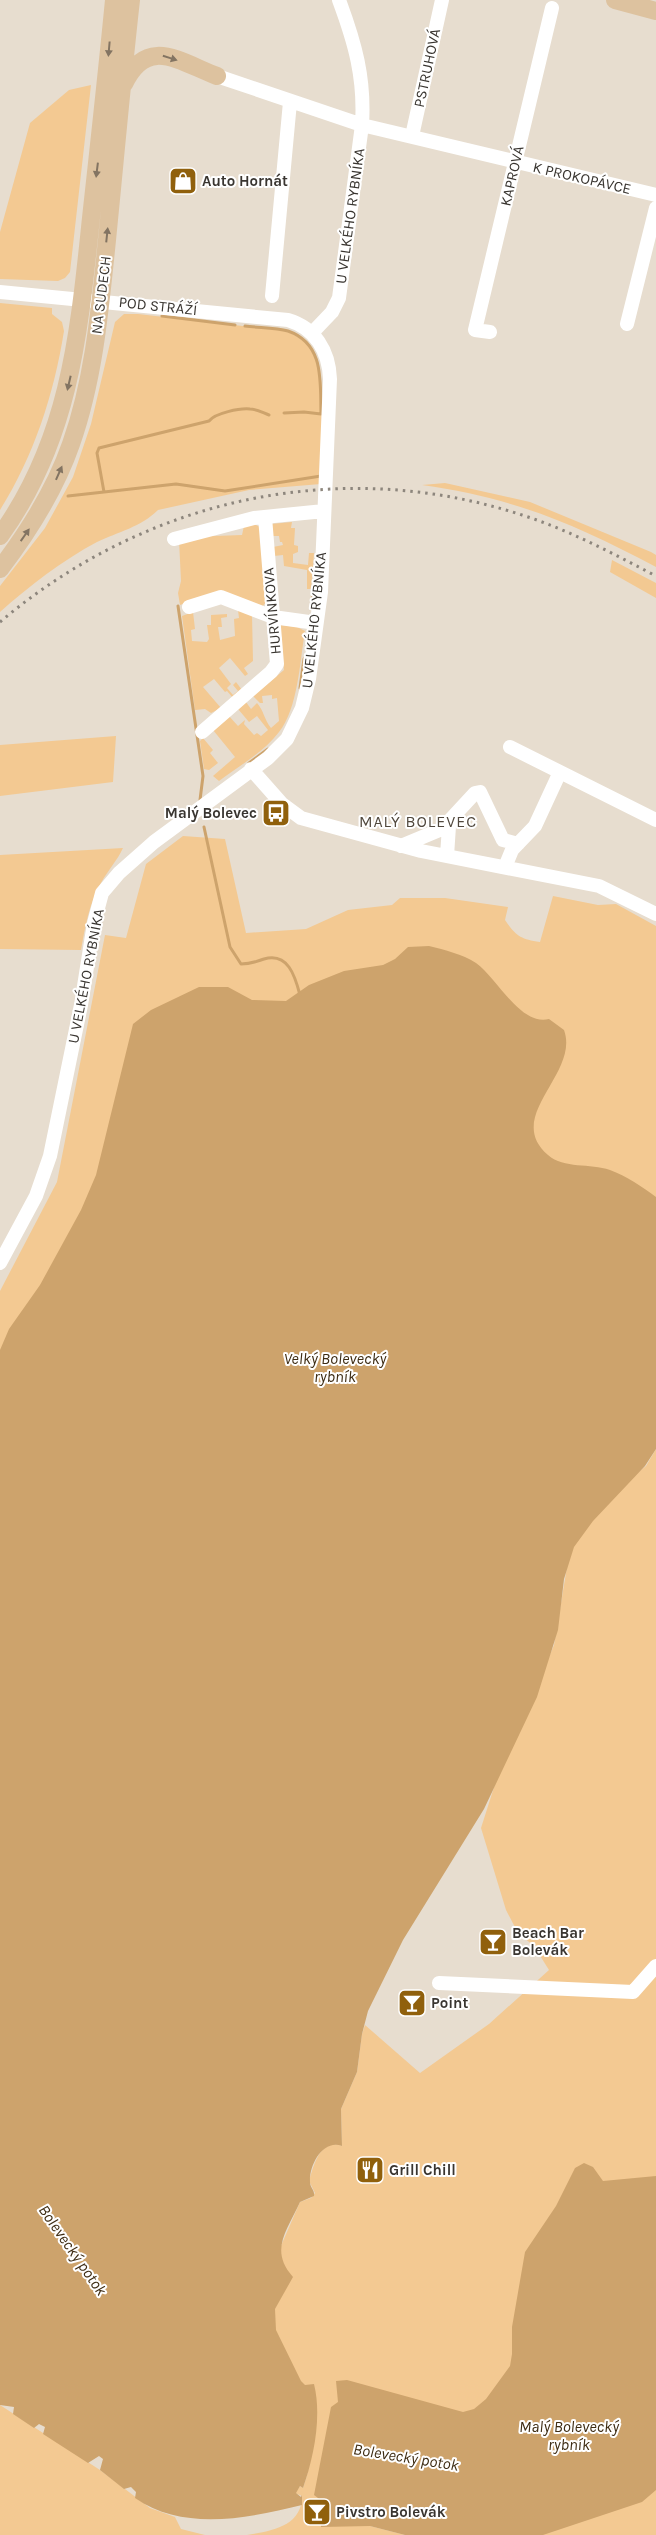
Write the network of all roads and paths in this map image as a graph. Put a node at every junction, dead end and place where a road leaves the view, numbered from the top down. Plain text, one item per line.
1 (114, 0) edge
2 (131, 0) edge
3 (339, 0) edge
4 (442, 0) edge
5 (615, 0) edge
6 (552, 8) dead end
7 (656, 10) edge
8 (217, 76) joint
9 (121, 89) junction
10 (290, 102) junction
11 (362, 125) junction
12 (412, 136) junction
13 (515, 162) junction
14 (656, 195) edge
15 (656, 208) edge
16 (0, 292) edge
17 (272, 296) dead end
18 (82, 299) junction
19 (101, 301) junction
20 (627, 324) dead end
21 (490, 332) dead end
22 (312, 333) junction
23 (324, 511) junction
24 (265, 517) junction
25 (0, 536) edge
26 (174, 539) dead end
27 (0, 569) edge
28 (189, 607) dead end
29 (273, 617) junction
30 (316, 623) junction
31 (202, 732) dead end
32 (510, 747) dead end
33 (251, 770) junction
34 (560, 772) junction
35 (656, 820) edge
36 (449, 826) junction
37 (518, 844) junction
38 (401, 846) junction
39 (446, 856) junction
40 (505, 867) junction
41 (656, 914) edge
42 (0, 1263) edge
43 (656, 1966) edge
44 (438, 1983) dead end

1 -> 18 main road, NA SUDECH
2 - 9 main road, NA SUDECH
3 - 11 street, U VELKÉHO RYBNÍKA
4 - 12 street, PSTRUHOVÁ
5 - 7 main road
6 - 13 street, KAPROVÁ
9 -> 8 main road
8 - 10 street
19 -> 9 main road, NA SUDECH
10 - 11 street
10 - 17 street
11 - 12 street, K PROKOPÁVCE
11 - 22 street, U VELKÉHO RYBNÍKA
12 - 13 street, K PROKOPÁVCE
13 - 14 street, K PROKOPÁVCE
13 - 21 street, KAPROVÁ
15 - 20 street
16 - 18 street, POD STRÁŽÍ
18 - 19 street, POD STRÁŽÍ
18 -> 25 main road, NA SUDECH
19 - 22 street, POD STRÁŽÍ
27 -> 19 main road, NA SUDECH
22 - 23 street, U VELKÉHO RYBNÍKA
23 - 24 street
23 - 30 street, U VELKÉHO RYBNÍKA
24 - 26 street
24 - 29 street, HURVÍNKOVA
28 - 29 street
29 - 30 street
29 - 31 street, HURVÍNKOVA
30 - 33 street, U VELKÉHO RYBNÍKA
32 - 34 street
33 - 38 street
33 - 42 street, U VELKÉHO RYBNÍKA
34 - 35 street
34 - 37 street
36 - 37 street
36 - 38 street
36 - 39 street
37 - 40 street
38 - 39 street
39 - 40 street
40 - 41 street
43 - 44 street

